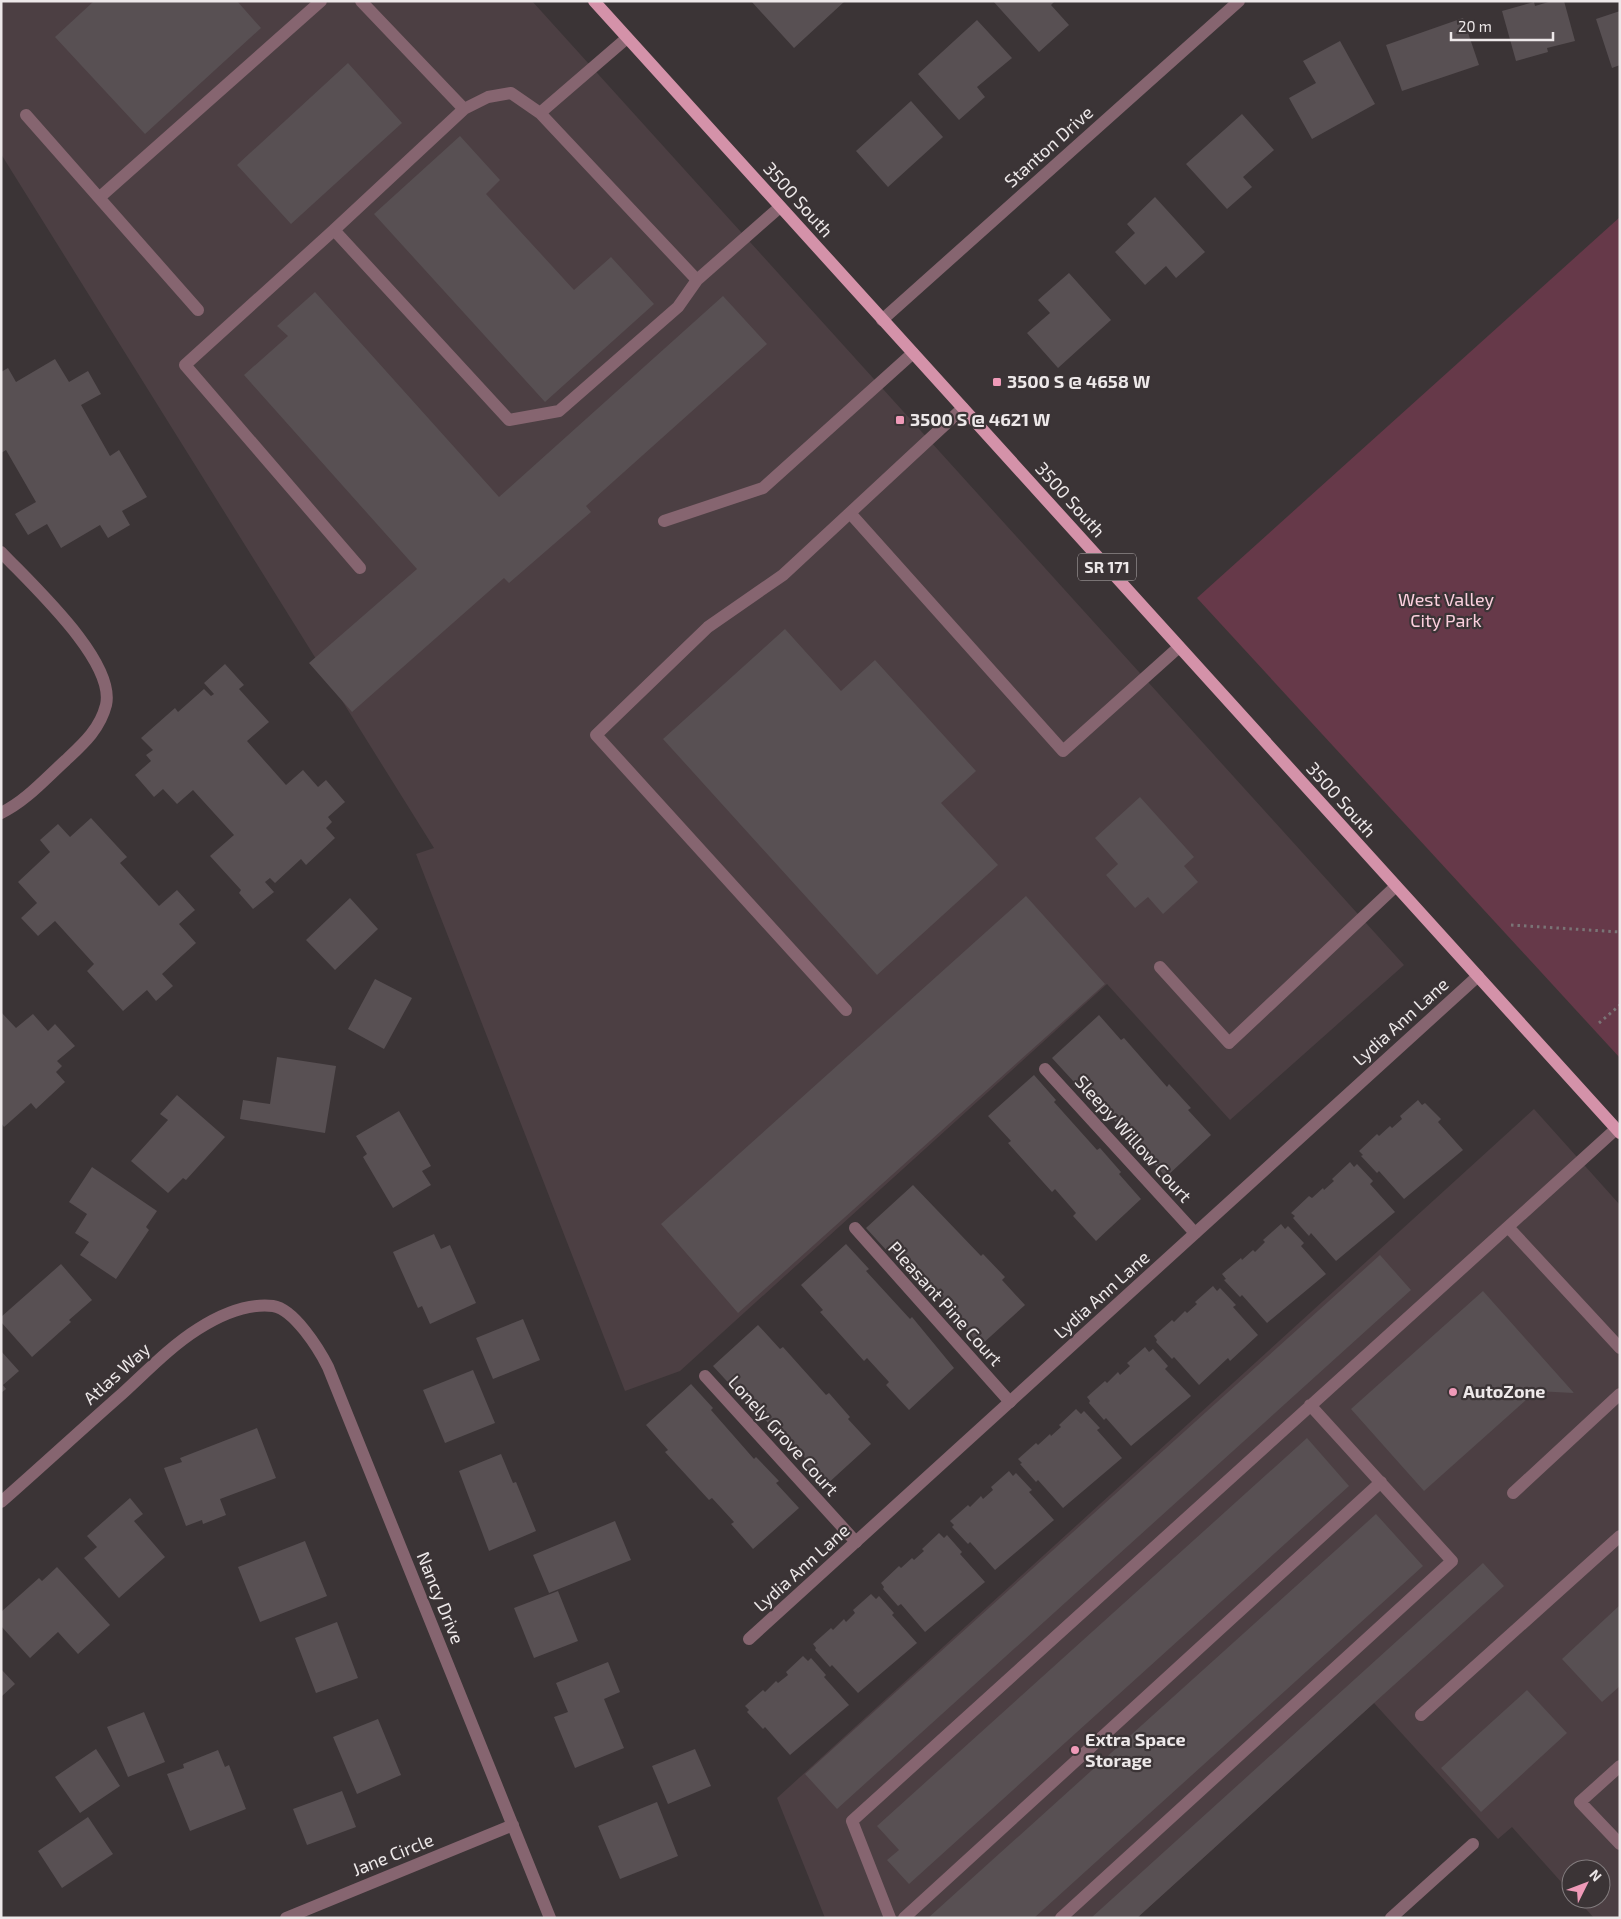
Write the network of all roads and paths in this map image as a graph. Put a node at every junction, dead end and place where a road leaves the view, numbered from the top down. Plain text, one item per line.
1 (321, 1) edge
2 (361, 1) edge
3 (594, 1) edge
4 (1239, 1) edge
5 (627, 38) junction
6 (464, 108) junction
7 (540, 113) junction
8 (26, 115) dead end
9 (100, 197) junction
10 (780, 207) junction
11 (334, 230) junction
12 (697, 280) junction
13 (198, 310) dead end
14 (882, 320) junction
15 (912, 353) junction
16 (963, 408) junction
17 (850, 513) junction
18 (664, 521) dead end
19 (1, 552) edge
20 (360, 568) dead end
21 (1179, 647) junction
22 (1, 813) edge
23 (1396, 886) junction
24 (1511, 925) dead end
25 (1620, 932) edge
26 (1160, 967) dead end
27 (1478, 976) junction
28 (1620, 1005) edge
29 (846, 1010) dead end
30 (1599, 1023) dead end
31 (1045, 1069) dead end
32 (1618, 1131) edge
33 (1508, 1227) junction
34 (855, 1228) dead end
35 (1195, 1233) junction
36 (276, 1306) joint
37 (1620, 1348) edge
38 (705, 1376) dead end
39 (1620, 1394) edge
40 (1010, 1402) junction
41 (1310, 1406) junction
42 (1381, 1482) junction
43 (1513, 1493) dead end
44 (1, 1502) edge
45 (1620, 1536) edge
46 (856, 1542) junction
47 (749, 1639) dead end
48 (1422, 1715) dead end
49 (1620, 1766) edge
50 (513, 1825) junction
51 (1473, 1844) dead end
52 (1620, 1844) edge
53 (286, 1918) edge
54 (550, 1918) edge
55 (890, 1918) edge
56 (904, 1918) edge
57 (1061, 1918) edge
58 (1391, 1918) edge

1 - 9 street
2 - 6 street
3 - 5 main road, 3500 South / SR 171
4 - 14 street, Stanton Drive
5 - 7 street
5 - 10 main road, 3500 South / SR 171
6 - 7 street
6 - 11 street
7 - 12 street
8 - 9 street
9 - 13 street
10 - 12 street
10 - 14 main road, 3500 South / SR 171
11 - 12 street
11 - 20 street
14 - 15 main road, 3500 South / SR 171
15 - 16 main road, 3500 South / SR 171
15 - 18 street
16 - 17 street
16 - 21 main road, 3500 South / SR 171
17 - 21 street
17 - 29 street
19 - 22 street
21 - 23 main road, 3500 South / SR 171
23 - 26 street
23 - 27 main road, 3500 South / SR 171
24 - 25 path
27 - 32 main road, 3500 South / SR 171
27 - 35 street, Lydia Ann Lane
28 - 30 path
31 - 35 street, Sleepy Willow Court
32 - 33 street
33 - 37 street
33 - 41 street
34 - 40 street, Pleasant Pine Court
35 - 40 street, Lydia Ann Lane
36 - 44 street, Atlas Way
36 - 50 street, Nancy Drive
38 - 46 street, Lonely Grove Court
39 - 43 street
40 - 46 street, Lydia Ann Lane
41 - 42 street
41 - 55 street
42 - 56 street
42 - 57 street
45 - 48 street
46 - 47 street, Lydia Ann Lane
49 - 52 street
50 - 53 street, Jane Circle
50 - 54 street, Nancy Drive
51 - 58 street

